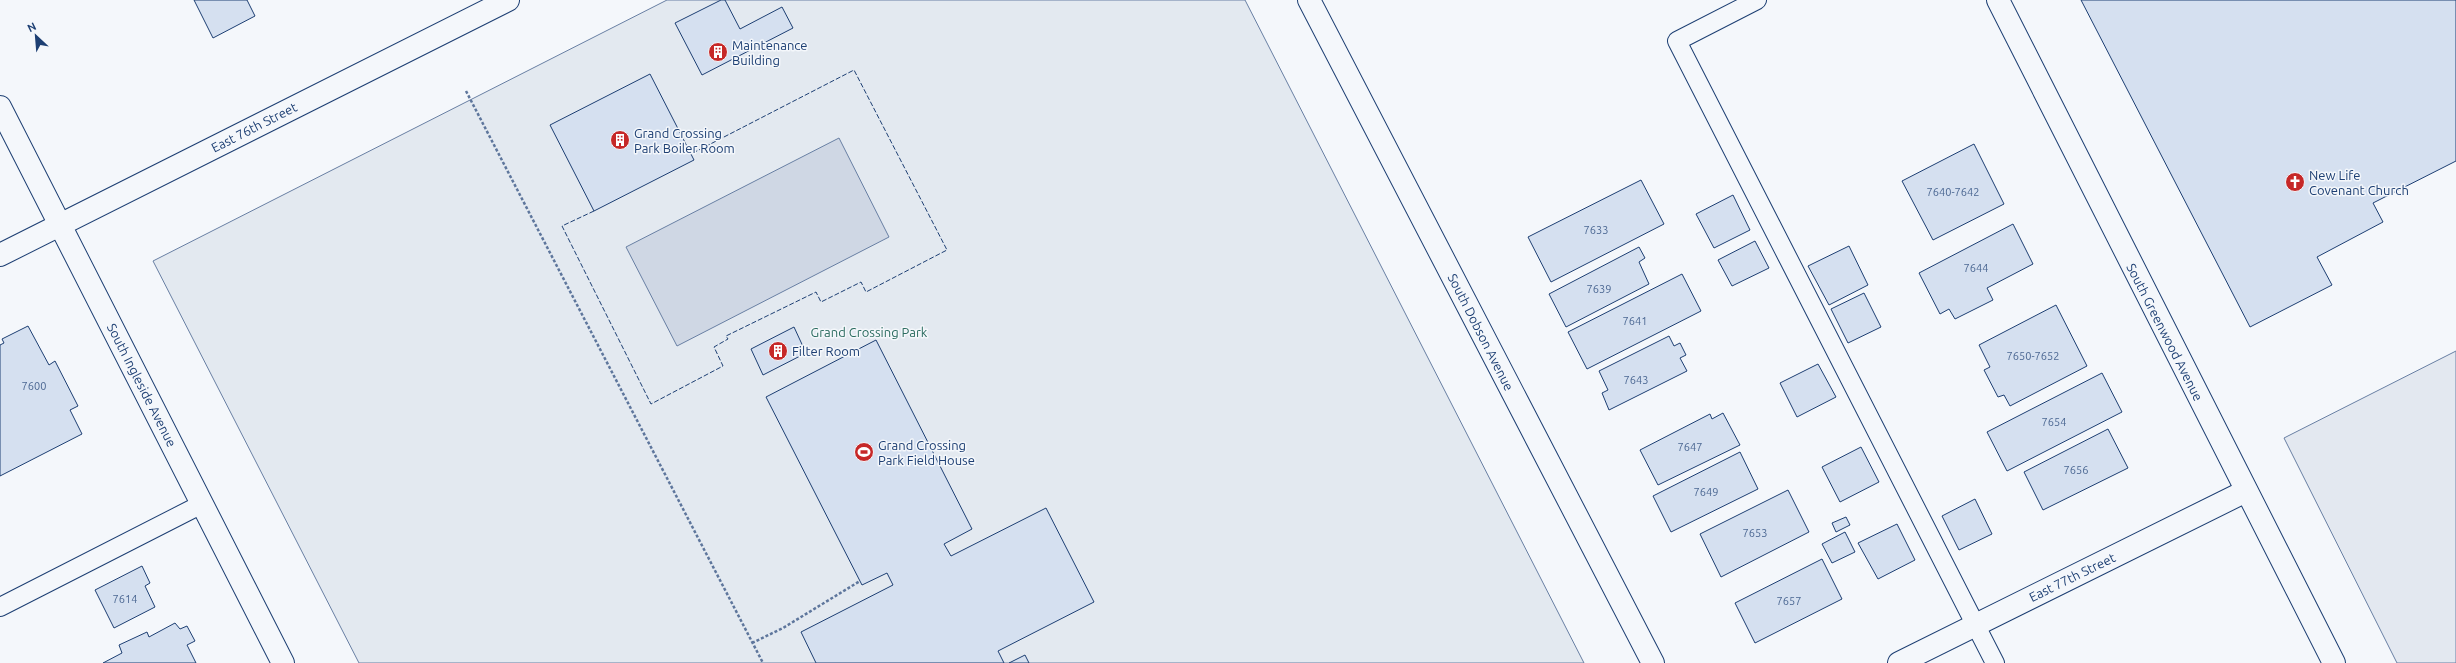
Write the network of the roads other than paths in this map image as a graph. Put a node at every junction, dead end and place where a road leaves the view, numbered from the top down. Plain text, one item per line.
1 (508, 0) edge
2 (1309, 0) edge
3 (1757, 0) edge
4 (1998, 0) edge
5 (0, 107) edge
6 (60, 225) junction
7 (0, 255) edge
8 (2246, 491) junction
9 (202, 504) junction
10 (0, 606) edge
11 (1976, 625) junction
12 (283, 663) edge
13 (1653, 663) edge
14 (1899, 663) edge
15 (1995, 663) edge
16 (2334, 663) edge

1 - 6 street, East 76th Street
2 - 13 street, South Dobson Avenue
3 - 11 lane
4 - 8 street, South Greenwood Avenue
5 - 6 street, South Ingleside Avenue
6 - 7 street, East 76th Street
6 - 9 street, South Ingleside Avenue
8 - 11 street, East 77th Street
8 - 16 street, South Greenwood Avenue
9 - 10 lane
9 - 12 street, South Ingleside Avenue
11 - 14 street, East 77th Street
11 - 15 lane

